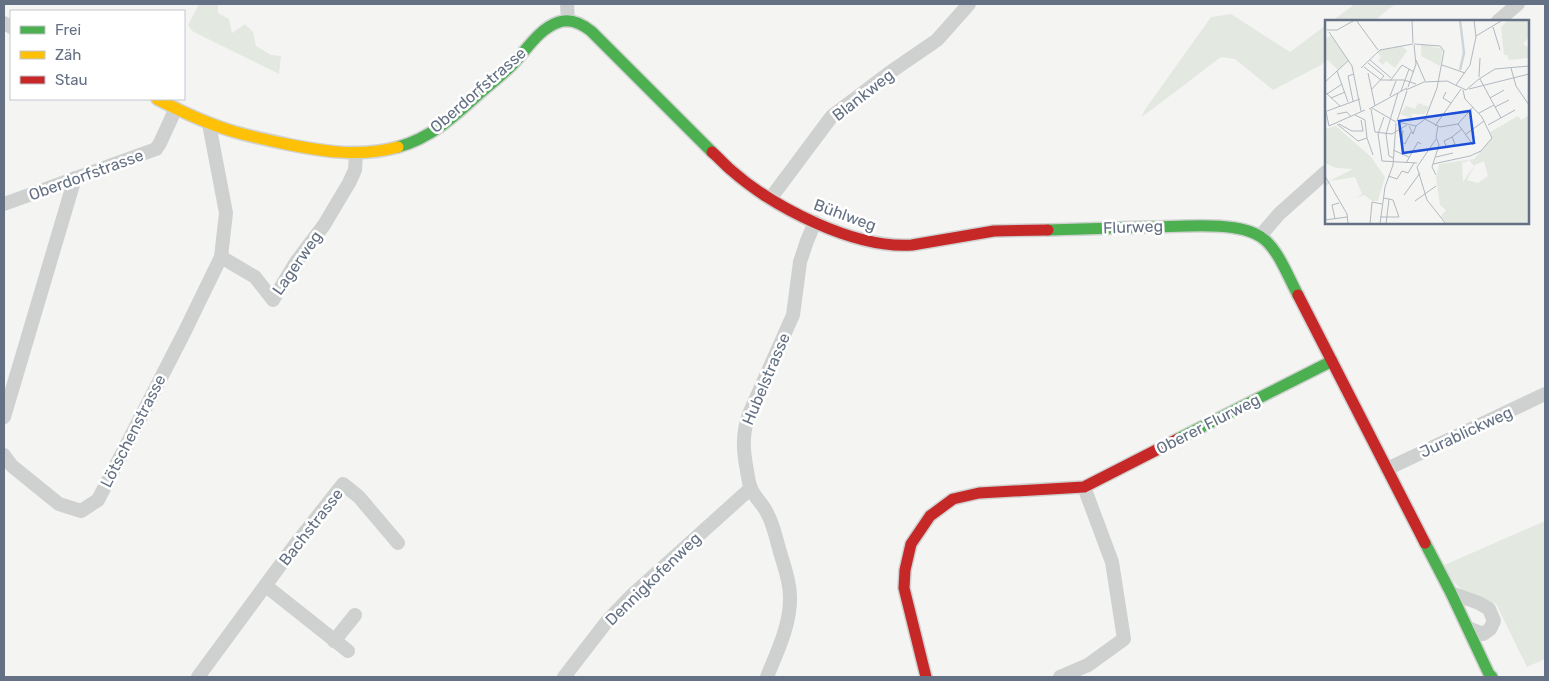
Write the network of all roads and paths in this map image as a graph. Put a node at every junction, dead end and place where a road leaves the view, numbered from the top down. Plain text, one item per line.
1 (567, 4) edge
2 (969, 4) edge
3 (1518, 4) edge
4 (1499, 20) edge
5 (568, 21) junction
6 (159, 100) edge
7 (176, 108) junction
8 (210, 124) junction
9 (356, 154) junction
10 (1325, 173) edge
11 (75, 178) junction
12 (770, 199) junction
13 (4, 204) edge
14 (815, 222) junction
15 (1261, 235) junction
16 (913, 245) joint
17 (221, 257) junction
18 (1332, 361) junction
19 (1545, 394) edge
20 (4, 418) edge
21 (4, 455) edge
22 (1387, 469) junction
23 (1084, 487) junction
24 (751, 488) junction
25 (398, 543) dead end
26 (266, 586) junction
27 (1451, 592) junction
28 (355, 615) dead end
29 (1468, 628) junction
30 (334, 640) junction
31 (348, 651) dead end
32 (198, 677) edge
33 (564, 677) edge
34 (767, 677) edge
35 (926, 677) edge
36 (1060, 677) edge
37 (1492, 677) edge

1 - 5 street
2 - 12 street, Blankweg
3 - 4 street
5 - 9 street, Oberdorfstrasse
5 - 12 street
6 - 7 street
7 - 8 street, Oberdorfstrasse
7 - 11 street, Oberdorfstrasse
8 - 9 street, Oberdorfstrasse
8 - 17 street
9 - 17 street, Lagerweg
10 - 15 street
11 - 13 street, Oberdorfstrasse
11 - 20 street
12 - 14 street, Bühlweg
14 - 16 street, Bühlweg
14 - 24 street, Hubelstrasse
15 - 16 street, Flurweg
15 - 18 street
17 - 21 street, Lötschenstrasse
18 - 22 street
18 - 23 street, Oberer Flurweg
19 - 22 street, Jurablickweg
22 - 27 street
23 - 35 street, Oberer Flurweg
23 - 36 street
24 - 33 street, Dennigkofenweg
24 - 34 street, Hubelstrasse
25 - 26 street, Bachstrasse
26 - 30 street
26 - 32 street, Bachstrasse
27 - 29 street
27 - 29 street
28 - 30 street
29 - 37 street
30 - 31 street

